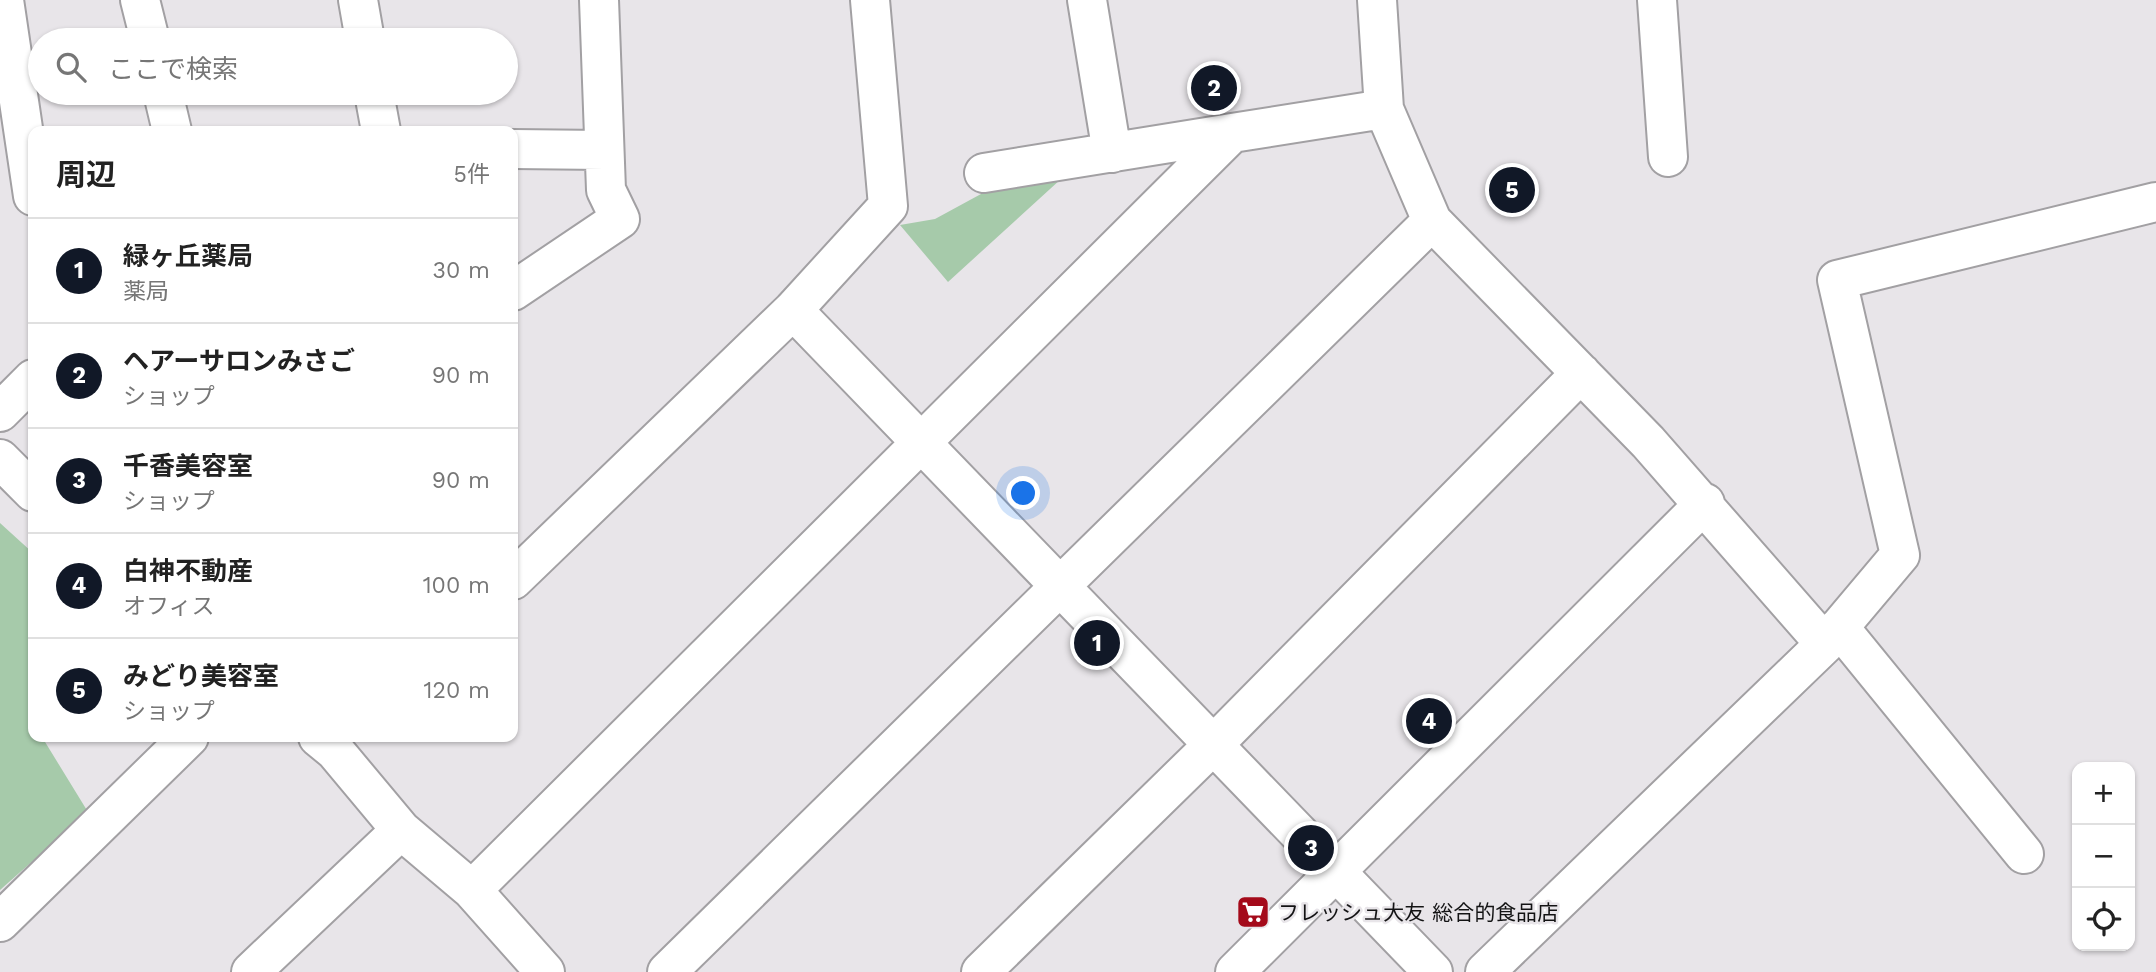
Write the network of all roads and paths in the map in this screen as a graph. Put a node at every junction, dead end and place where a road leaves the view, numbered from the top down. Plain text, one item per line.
1 (4, 0) edge
2 (140, 0) edge
3 (359, 0) edge
4 (599, 0) edge
5 (870, 0) edge
6 (1087, 0) edge
7 (1377, 0) edge
8 (1657, 0) edge
9 (147, 28) edge
10 (363, 28) edge
11 (166, 105) edge
12 (376, 105) edge
13 (1384, 109) junction
14 (171, 126) edge
15 (380, 126) edge
16 (1232, 133) junction
17 (518, 149) edge
18 (604, 150) junction
19 (1112, 153) junction
20 (1668, 157) dead end
21 (28, 162) edge
22 (984, 173) dead end
23 (2156, 202) edge
24 (1432, 221) junction
25 (518, 288) edge
26 (793, 310) junction
27 (1581, 373) junction
28 (28, 384) edge
29 (0, 412) edge
30 (922, 444) junction
31 (0, 459) edge
32 (28, 487) edge
33 (1705, 503) junction
34 (518, 575) edge
35 (1060, 587) junction
36 (1832, 636) junction
37 (184, 742) edge
38 (334, 742) edge
39 (1213, 745) junction
40 (401, 830) junction
41 (2024, 854) dead end
42 (1336, 872) junction
43 (472, 890) junction
44 (0, 922) edge
45 (251, 972) edge
46 (545, 972) edge
47 (667, 972) edge
48 (981, 972) edge
49 (1235, 972) edge
50 (1433, 972) edge
51 (1485, 972) edge

1 - 21 street
2 - 9 street
3 - 10 street
4 - 18 street
5 - 26 street
6 - 19 street
7 - 13 street
8 - 20 street
11 - 14 street
12 - 15 street
13 - 16 street
13 - 24 street
16 - 19 street
16 - 30 street
17 - 18 street
18 - 25 street
19 - 22 street
23 - 36 street
24 - 27 street
24 - 35 street
26 - 30 street
26 - 34 street
27 - 33 street
27 - 39 street
28 - 29 street
30 - 35 street
30 - 43 street
31 - 32 street
33 - 36 street
33 - 42 street
35 - 39 street
35 - 47 street
36 - 41 street
36 - 51 street
37 - 44 street
38 - 40 street
39 - 42 street
39 - 48 street
40 - 43 street
40 - 45 street
42 - 49 street
42 - 50 street
43 - 46 street

